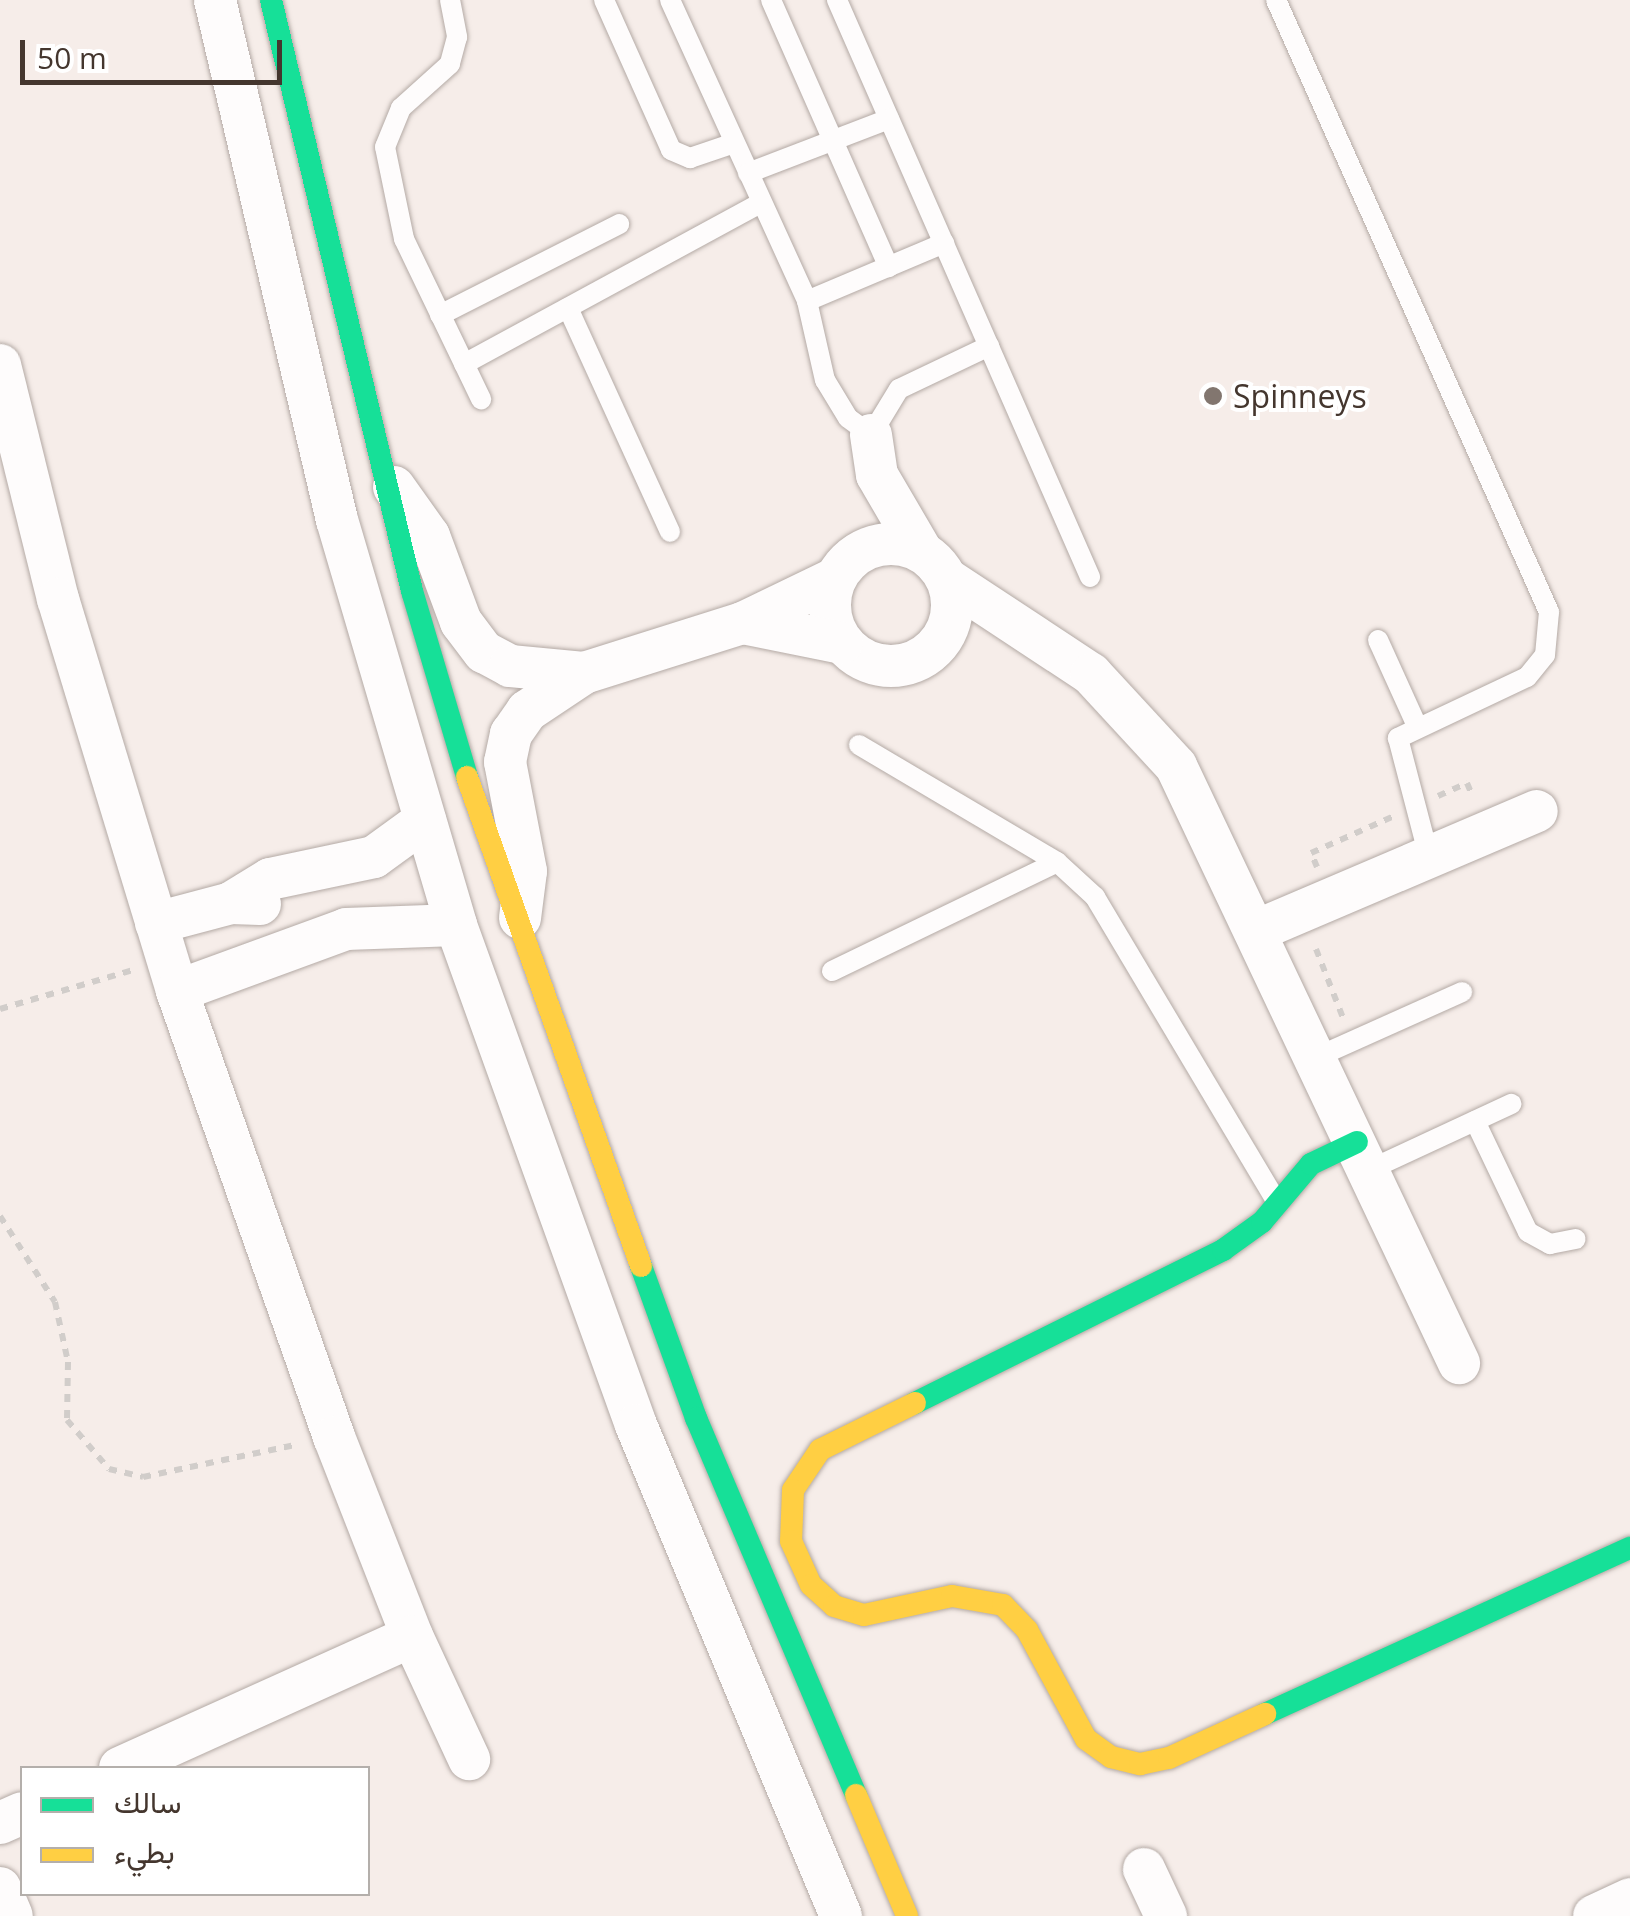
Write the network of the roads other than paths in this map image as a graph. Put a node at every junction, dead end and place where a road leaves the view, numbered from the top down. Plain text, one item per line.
1 (215, 0) edge
2 (271, 0) edge
3 (450, 0) edge
4 (604, 0) edge
5 (670, 0) edge
6 (771, 0) edge
7 (837, 0) edge
8 (1276, 0) edge
9 (889, 118) junction
10 (832, 140) junction
11 (734, 143) junction
12 (748, 174) junction
13 (761, 203) junction
14 (619, 224) dead end
15 (944, 243) junction
16 (888, 267) junction
17 (806, 301) junction
18 (568, 308) junction
19 (440, 315) junction
20 (988, 346) junction
21 (0, 364) edge
22 (464, 364) junction
23 (481, 399) dead end
24 (874, 455) junction
25 (384, 476) junction
26 (670, 532) dead end
27 (934, 566) junction
28 (844, 568) junction
29 (1090, 577) dead end
30 (742, 623) junction
31 (1378, 640) dead end
32 (842, 643) junction
33 (936, 647) junction
34 (1056, 650) junction
35 (584, 673) junction
36 (1417, 726) junction
37 (859, 745) dead end
38 (1536, 811) dead end
39 (425, 820) junction
40 (1429, 857) junction
41 (1057, 862) junction
42 (231, 903) junction
43 (456, 925) junction
44 (518, 929) junction
45 (1258, 930) junction
46 (167, 958) junction
47 (256, 966) junction
48 (832, 971) dead end
49 (1462, 992) dead end
50 (1317, 1057) junction
51 (1511, 1104) dead end
52 (1475, 1120) junction
53 (1363, 1156) junction
54 (1277, 1202) junction
55 (1576, 1238) dead end
56 (1458, 1363) dead end
57 (1630, 1548) edge
58 (412, 1636) junction
59 (470, 1759) dead end
60 (124, 1766) edge
61 (1144, 1869) dead end
62 (0, 1888) edge
63 (1630, 1899) edge
64 (12, 1916) edge
65 (842, 1916) edge
66 (907, 1916) edge
67 (1166, 1916) edge
68 (1594, 1916) edge

1 - 39 street
2 - 25 street
3 - 19 lane
4 - 11 lane
5 - 11 lane
6 - 10 lane
7 - 9 lane
8 - 36 lane
9 - 10 lane
9 - 15 lane
10 - 12 lane
10 - 16 lane
11 - 12 lane
12 - 13 lane
13 - 17 lane
13 - 18 lane
14 - 19 lane
15 - 16 lane
15 - 20 lane
16 - 17 lane
17 - 24 lane
18 - 22 lane
18 - 26 lane
19 - 22 lane
20 - 24 lane
20 - 29 lane
21 - 46 street
22 - 23 lane
24 - 27 street
24 - 28 street
25 - 35 street
25 - 44 street
27 - 28 street
27 - 33 street
27 - 34 street
28 - 30 street
28 - 32 street
30 - 32 street
30 - 35 street
31 - 36 lane
32 - 33 street
33 - 34 street
34 - 45 street
35 - 44 street
36 - 40 lane
37 - 41 lane
38 - 40 street
39 - 42 street
39 - 43 street
40 - 45 street
41 - 48 lane
41 - 54 lane
42 - 46 street
42 - 47 street
43 - 47 street
43 - 65 street
44 - 66 street
45 - 50 street
46 - 47 street
46 - 58 street
49 - 50 lane
50 - 53 street
51 - 52 lane
52 - 53 lane
52 - 55 lane
53 - 54 street
53 - 56 street
54 - 57 street
58 - 59 street
58 - 60 street
61 - 67 street
62 - 64 street
63 - 68 street

